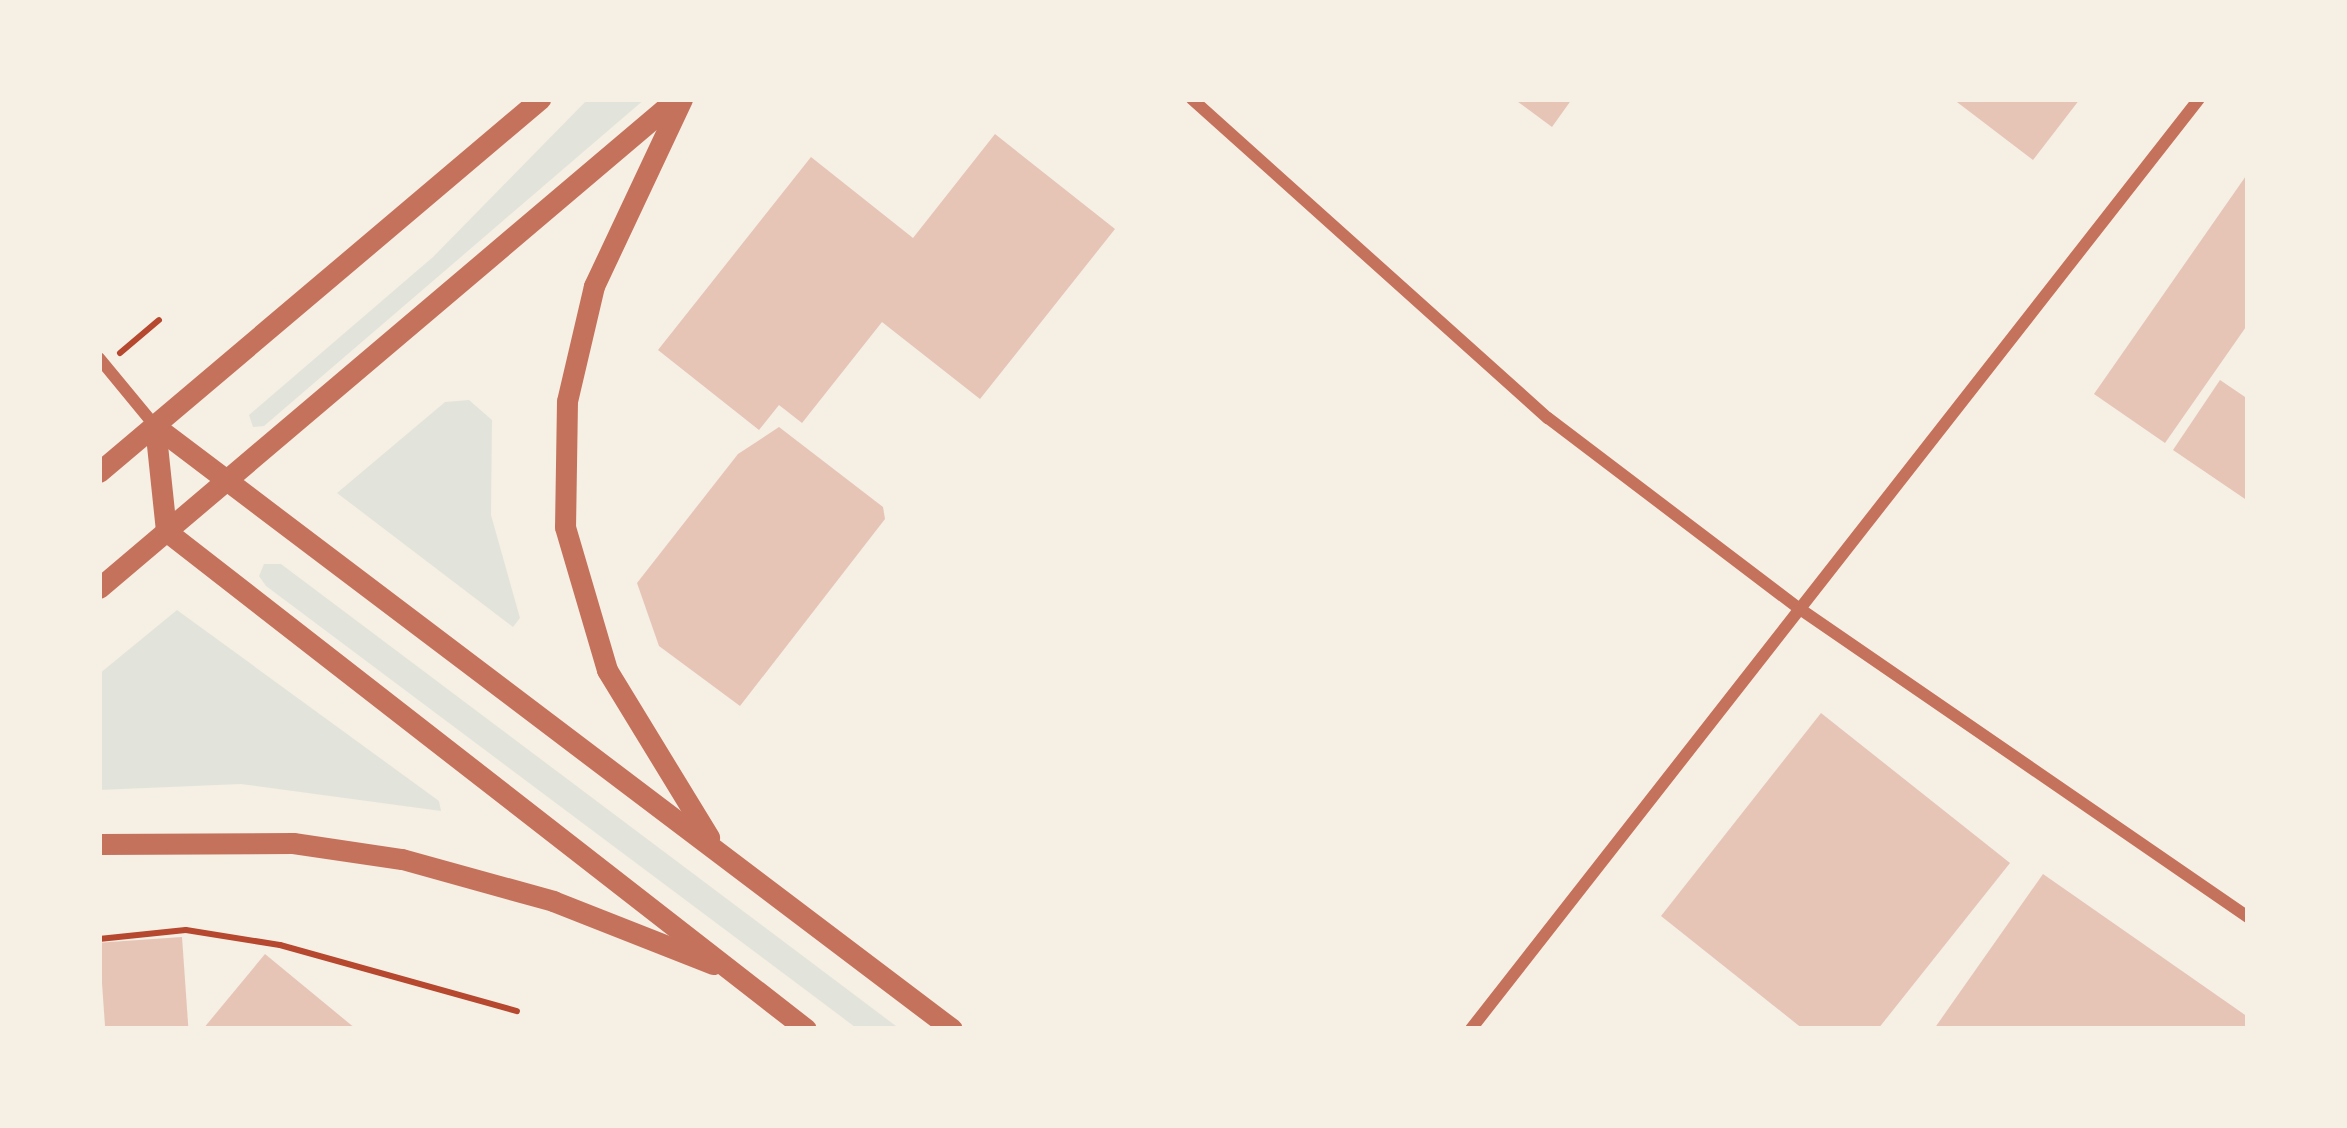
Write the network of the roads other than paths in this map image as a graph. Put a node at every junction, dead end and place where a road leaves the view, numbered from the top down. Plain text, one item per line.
1 (540, 99) edge
2 (679, 99) edge
3 (1192, 99) edge
4 (2199, 99) edge
5 (102, 362) edge
6 (155, 426) junction
7 (99, 472) edge
8 (226, 480) junction
9 (166, 531) junction
10 (99, 588) edge
11 (1800, 609) junction
12 (99, 844) edge
13 (720, 853) junction
14 (2248, 917) edge
15 (736, 974) junction
16 (806, 1029) edge
17 (952, 1029) edge
18 (1471, 1029) edge

1 - 6 street
2 - 8 street
2 - 13 street
3 - 11 street
4 - 11 street
5 - 6 street
6 - 7 street
6 - 8 street
6 - 9 street
8 - 9 street
8 - 13 street
9 - 10 street
9 - 15 street
11 - 14 street
11 - 18 street
12 - 15 street
13 - 17 street
15 - 16 street

